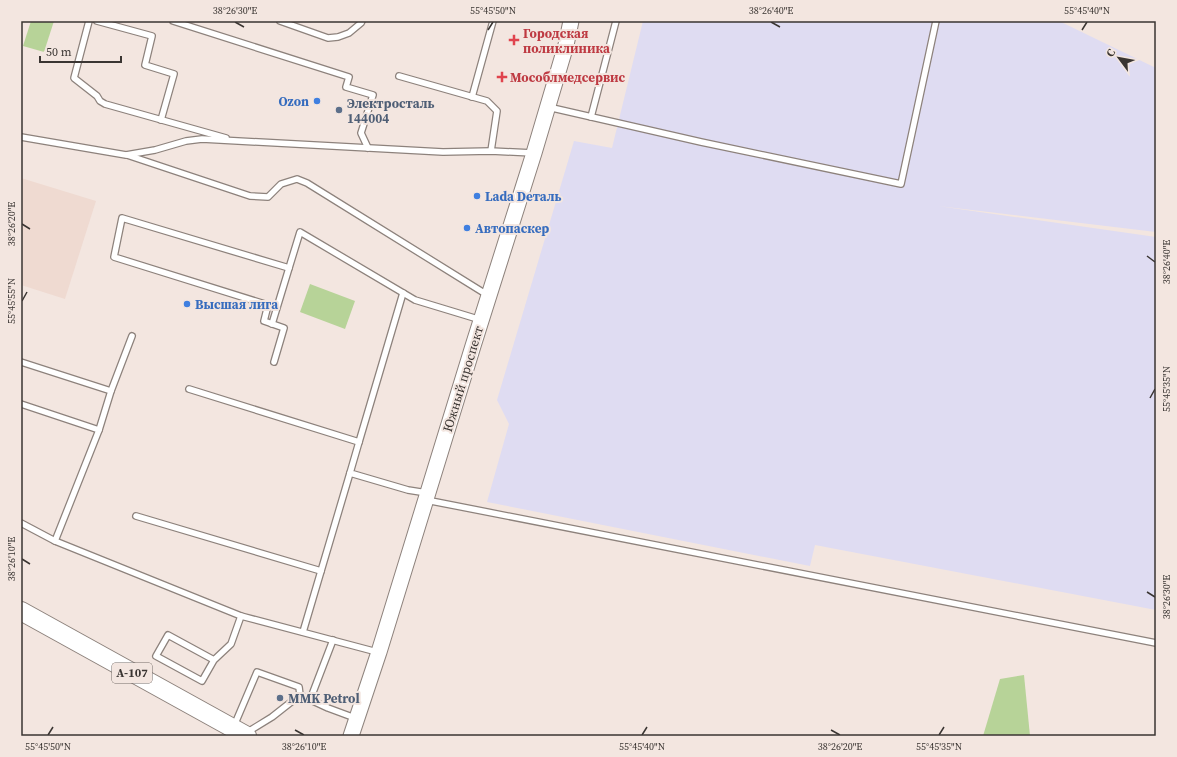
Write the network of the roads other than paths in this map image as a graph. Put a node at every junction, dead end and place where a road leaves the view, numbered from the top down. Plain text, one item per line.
1 (89, 21) edge
2 (98, 21) edge
3 (173, 21) edge
4 (280, 21) edge
5 (362, 21) edge
6 (493, 21) edge
7 (571, 21) edge
8 (616, 21) edge
9 (936, 21) edge
10 (399, 76) dead end
11 (472, 97) junction
12 (548, 107) junction
13 (591, 117) junction
14 (161, 120) junction
15 (21, 137) edge
16 (235, 140) junction
17 (368, 148) junction
18 (491, 150) junction
19 (534, 153) junction
20 (126, 155) junction
21 (289, 268) junction
22 (403, 293) junction
23 (489, 296) junction
24 (481, 320) junction
25 (272, 324) junction
26 (132, 336) dead end
27 (21, 362) edge
28 (274, 362) dead end
29 (189, 389) dead end
30 (111, 391) junction
31 (21, 404) edge
32 (100, 430) junction
33 (359, 442) junction
34 (350, 473) junction
35 (426, 496) junction
36 (136, 516) dead end
37 (21, 523) edge
38 (55, 542) junction
39 (321, 571) junction
40 (21, 611) edge
41 (242, 616) junction
42 (303, 632) junction
43 (333, 640) junction
44 (1156, 643) edge
45 (379, 652) junction
46 (214, 660) junction
47 (300, 695) junction
48 (310, 700) junction
49 (357, 719) junction
50 (241, 733) edge
51 (352, 736) edge

1 - 14 lane
2 - 14 lane
3 - 17 lane
4 - 5 lane
6 - 11 lane
7 - 12 main road, Южный проспект
8 - 13 lane
9 - 13 lane
10 - 11 lane
11 - 18 lane
12 - 13 lane
12 - 19 main road, Южный проспект
14 - 16 lane
15 - 20 lane
16 - 17 lane
16 - 20 lane
17 - 18 lane
18 - 19 lane
19 - 23 main road, Южный проспект
20 - 23 lane
21 - 22 lane
21 - 25 lane
21 - 25 lane
22 - 24 lane
22 - 33 lane
23 - 24 main road, Южный проспект
24 - 35 main road, Южный проспект
25 - 28 lane
26 - 30 lane
27 - 30 lane
29 - 33 lane
30 - 32 lane
31 - 32 lane
32 - 38 lane
33 - 34 lane
34 - 35 lane
34 - 39 lane
35 - 44 lane
35 - 45 main road, Южный проспект
36 - 39 lane
37 - 38 lane
38 - 41 lane
39 - 42 lane
40 - 50 highway, А-107
41 - 42 lane
41 - 46 lane
42 - 43 lane
43 - 45 lane
43 - 48 lane
45 - 49 main road, Южный проспект
46 - 46 lane
47 - 48 lane
47 - 50 lane
47 - 50 lane
48 - 49 lane
49 - 51 main road, Южный проспект

